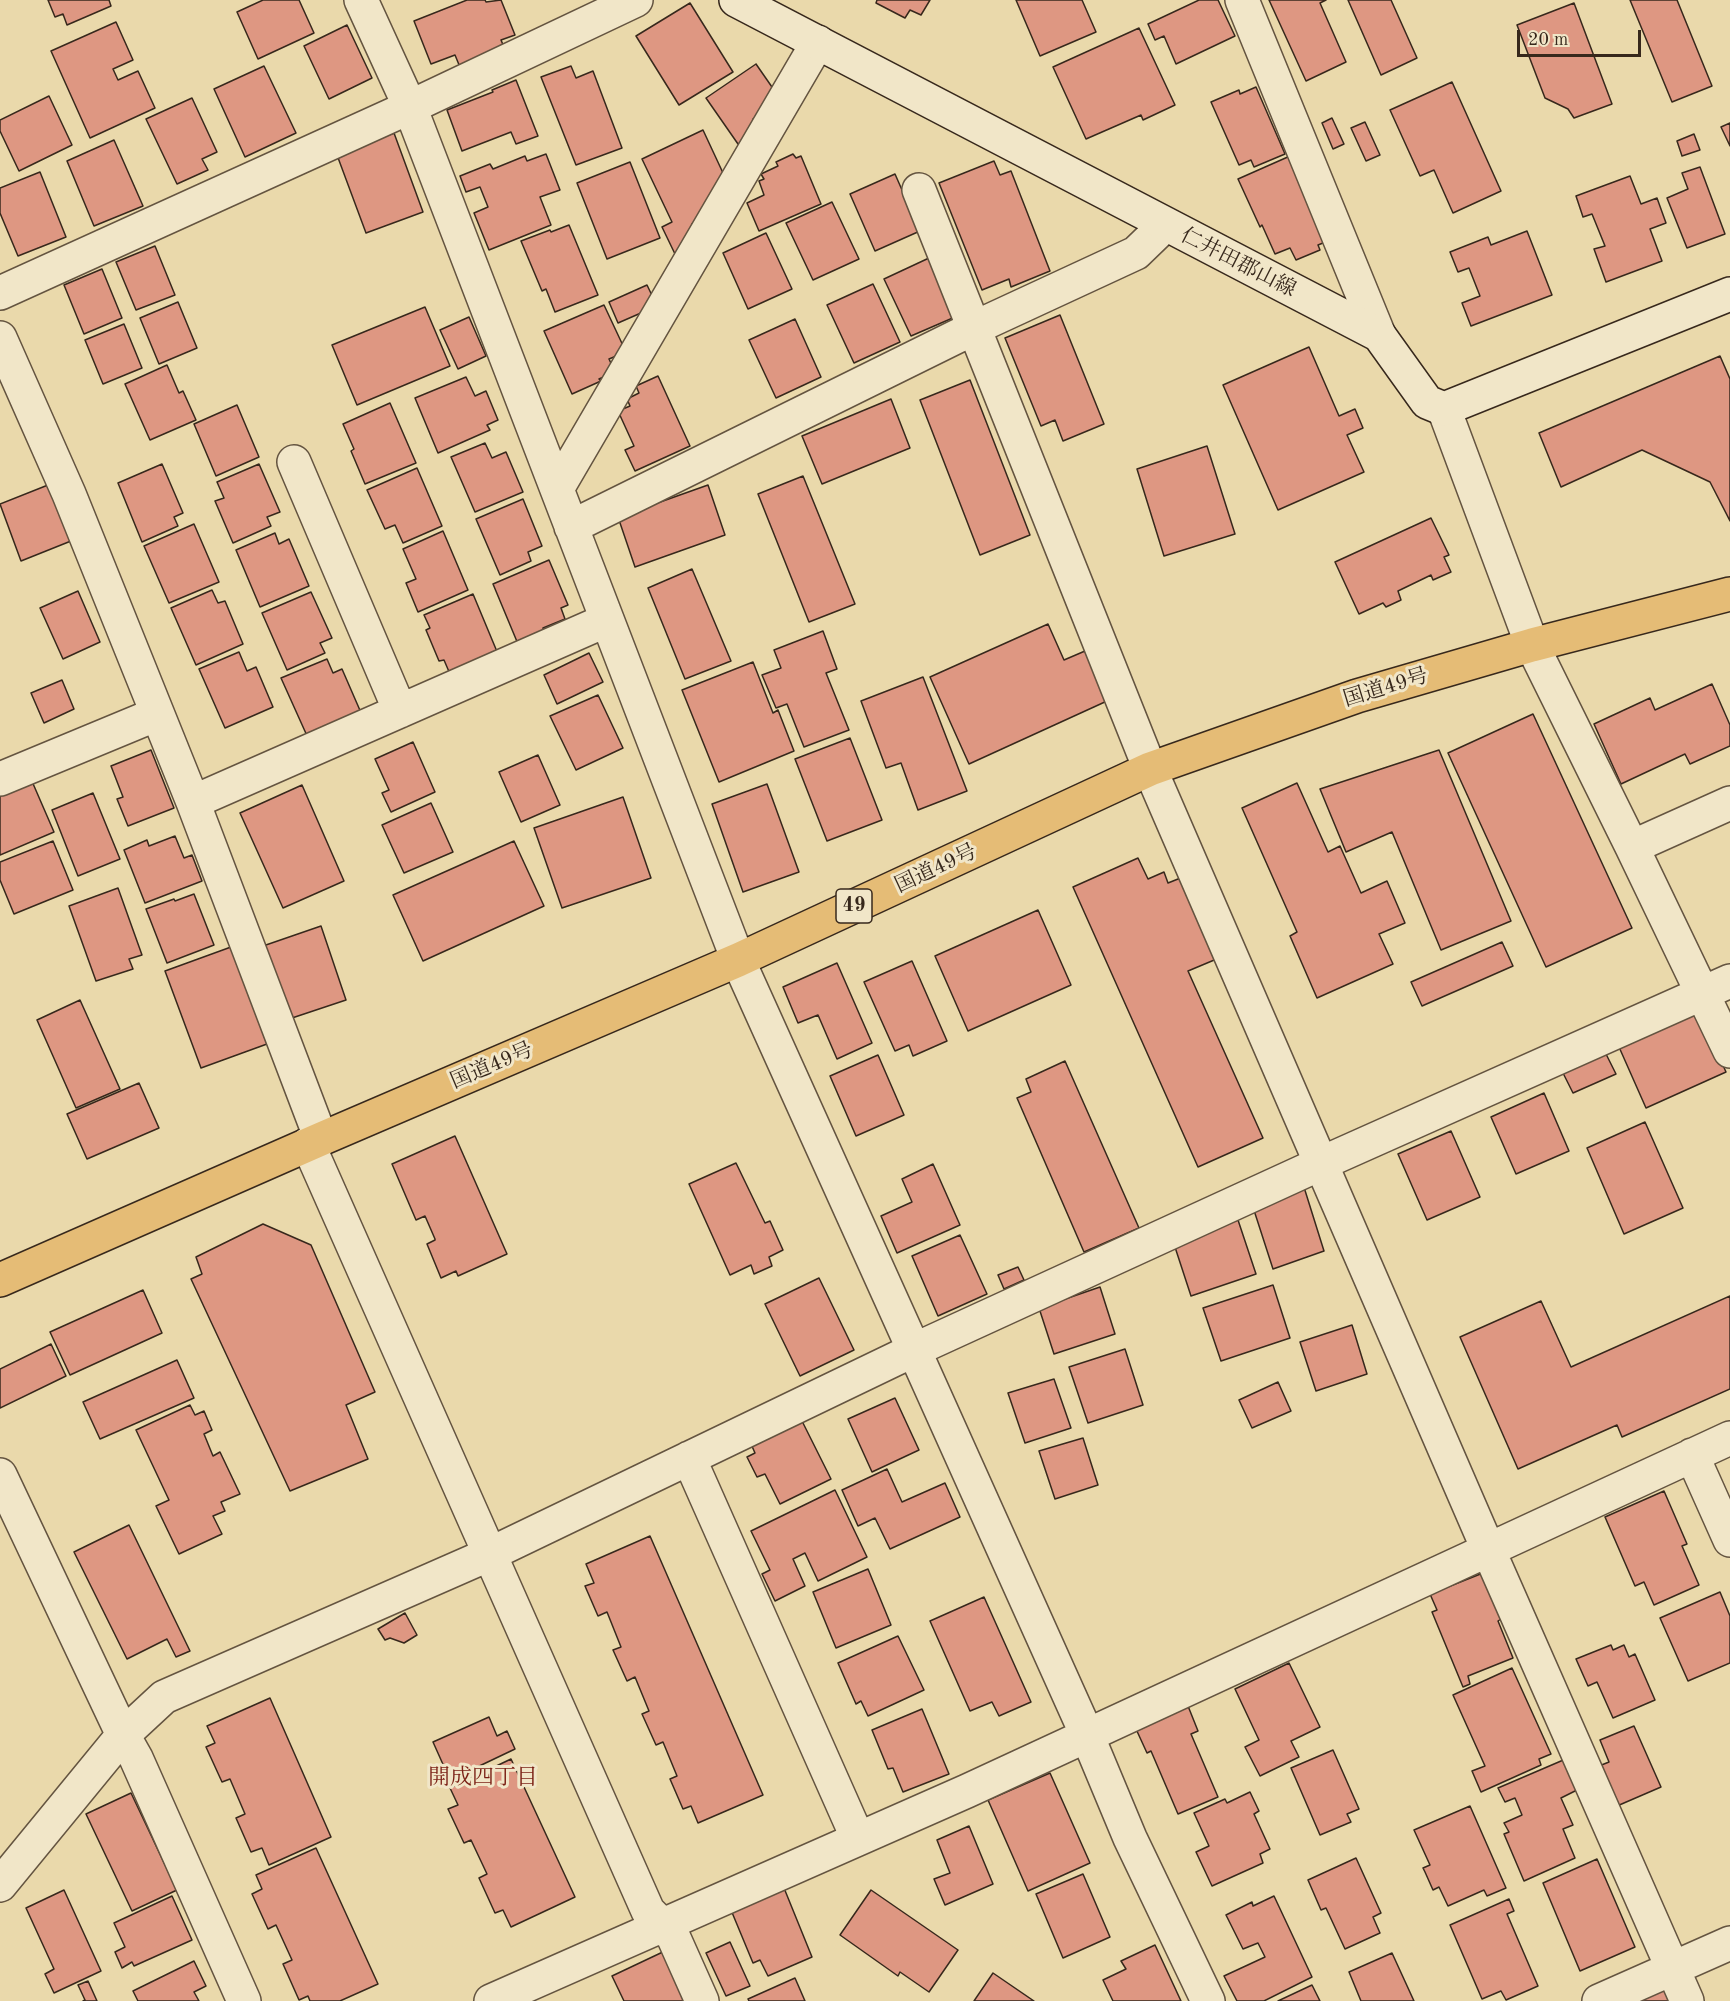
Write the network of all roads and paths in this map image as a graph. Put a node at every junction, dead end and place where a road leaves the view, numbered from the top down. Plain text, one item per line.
1 (361, 0) edge
2 (636, 0) edge
3 (736, 0) edge
4 (1242, 0) edge
5 (775, 11) edge
6 (818, 42) junction
7 (410, 107) junction
8 (919, 190) dead end
9 (1165, 225) junction
10 (0, 292) edge
11 (1730, 294) edge
12 (974, 328) junction
13 (1379, 335) junction
14 (0, 338) edge
15 (1444, 409) junction
16 (294, 462) dead end
17 (557, 489) junction
18 (571, 527) junction
19 (1730, 594) edge
20 (607, 620) junction
21 (1532, 645) junction
22 (400, 711) junction
23 (157, 714) junction
24 (1150, 769) junction
25 (0, 779) edge
26 (193, 802) junction
27 (1730, 803) edge
28 (1632, 847) junction
29 (738, 960) junction
30 (1717, 987) edge
31 (1730, 1051) edge
32 (315, 1141) junction
33 (1322, 1163) junction
34 (0, 1280) edge
35 (914, 1350) junction
36 (1730, 1438) edge
37 (1692, 1455) junction
38 (689, 1458) junction
39 (0, 1475) edge
40 (1730, 1540) edge
41 (1488, 1550) junction
42 (490, 1554) junction
43 (123, 1735) junction
44 (1087, 1735) junction
45 (858, 1839) junction
46 (0, 1886) edge
47 (662, 1926) junction
48 (1730, 1943) edge
49 (1674, 1969) junction
50 (244, 2001) edge
51 (491, 2001) edge
52 (702, 2001) edge
53 (1208, 2001) edge
54 (1599, 2001) edge
55 (1687, 2001) edge

1 - 7 street
2 - 7 street
3 - 5 street, 仁井田郡山線
4 - 13 street
5 - 6 street, 仁井田郡山線
6 - 9 street, 仁井田郡山線
6 - 17 street
7 - 10 street
7 - 17 street
8 - 12 street
9 - 12 street
9 - 13 street, 仁井田郡山線
11 - 15 street
12 - 18 street
12 - 24 street
13 - 15 street, 仁井田郡山線
14 - 23 street
15 - 21 street
16 - 22 street
17 - 18 street
18 - 20 street
19 - 21 highway, 国道49号 / 49
20 - 22 street
20 - 29 street
21 - 24 highway, 国道49号 / 49
21 - 28 street
22 - 26 street
23 - 25 street
23 - 26 street
24 - 29 highway, 国道49号 / 49
24 - 33 street
26 - 32 street
27 - 28 street
28 - 30 street
29 - 32 highway, 国道49号 / 49
29 - 35 street
30 - 31 street
30 - 33 street
32 - 34 highway, 国道49号 / 49
32 - 42 street
33 - 35 street
33 - 41 street
35 - 38 street
35 - 44 street
36 - 37 street
37 - 40 street
37 - 41 street
38 - 42 street
38 - 45 street
39 - 43 street
41 - 44 street
41 - 49 street
42 - 43 street
42 - 47 street
43 - 46 street
43 - 50 street
44 - 45 street
44 - 53 street
45 - 47 street
47 - 51 street
47 - 52 street
48 - 49 street
49 - 54 street
49 - 55 street

